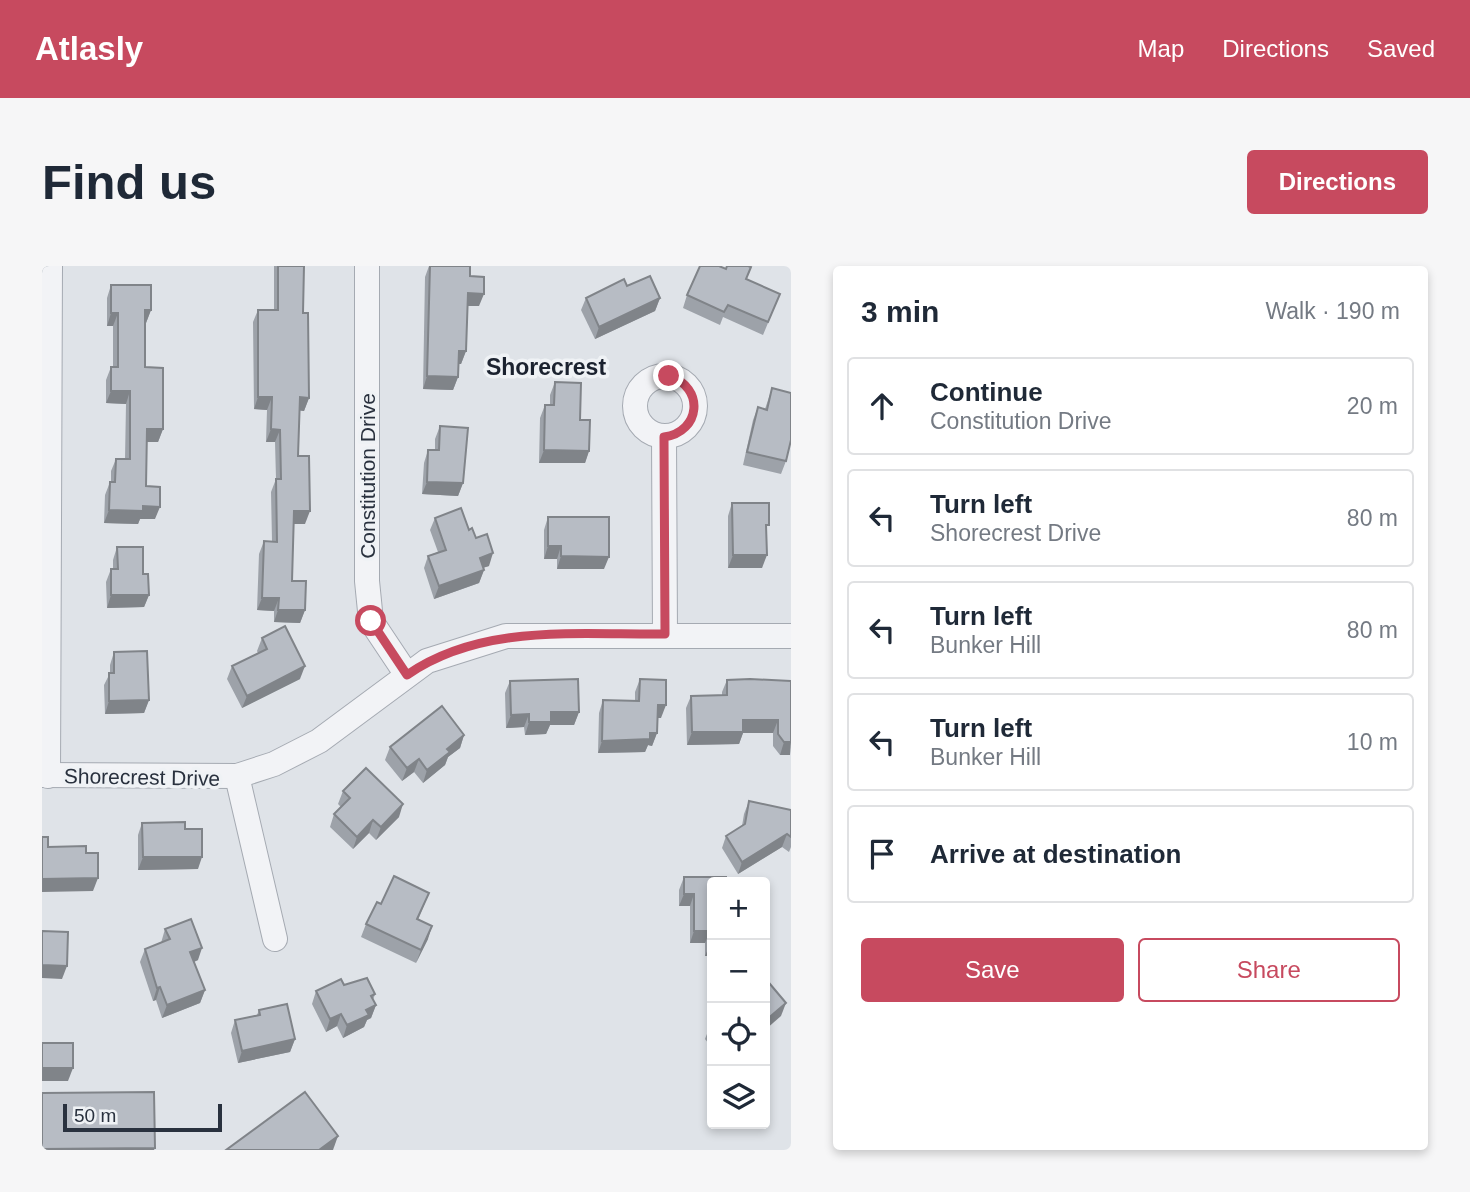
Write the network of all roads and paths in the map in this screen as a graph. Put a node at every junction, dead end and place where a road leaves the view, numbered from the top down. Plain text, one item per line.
1 (50, 266) edge
2 (366, 266) edge
3 (664, 437) dead end
4 (665, 634) junction
5 (791, 636) edge
6 (407, 675) junction
7 (45, 775) edge
8 (237, 776) junction
9 (275, 939) dead end

1 - 7 street
2 - 6 street, Constitution Drive
3 - 4 street
4 - 5 street, Shorecrest Drive
4 - 6 street, Shorecrest Drive
6 - 8 street, Shorecrest Drive
7 - 8 street, Shorecrest Drive
8 - 9 street

